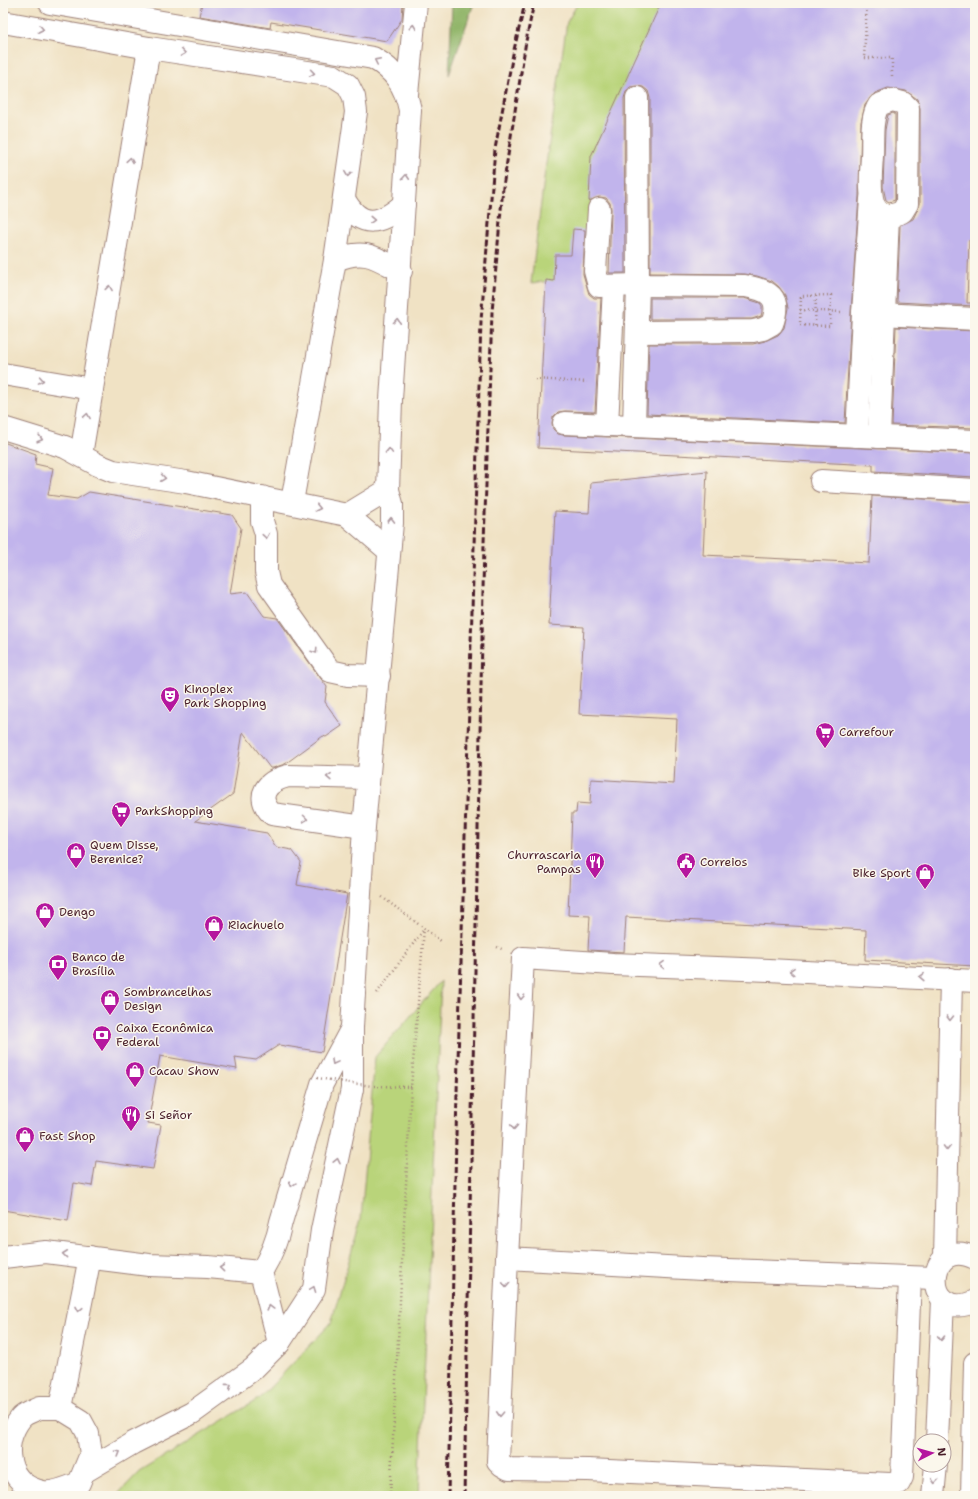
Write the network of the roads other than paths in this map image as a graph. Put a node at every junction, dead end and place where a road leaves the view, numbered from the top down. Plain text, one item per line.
1 (50, 3) edge
2 (416, 3) edge
3 (3, 22) edge
4 (149, 48) junction
5 (407, 94) junction
6 (637, 98) dead end
7 (344, 199) junction
8 (871, 199) junction
9 (404, 204) junction
10 (599, 209) dead end
11 (888, 216) junction
12 (335, 260) junction
13 (401, 271) junction
14 (638, 285) junction
15 (614, 286) junction
16 (863, 313) junction
17 (885, 314) junction
18 (975, 319) edge
19 (638, 332) junction
20 (3, 374) edge
21 (92, 389) junction
22 (564, 423) dead end
23 (607, 424) junction
24 (634, 426) junction
25 (3, 428) edge
26 (857, 436) junction
27 (879, 437) junction
28 (975, 441) edge
29 (81, 455) junction
30 (821, 481) dead end
31 (388, 490) junction
32 (975, 490) edge
33 (262, 497) junction
34 (292, 502) junction
35 (347, 515) junction
36 (389, 551) junction
37 (379, 676) junction
38 (368, 778) junction
39 (364, 827) junction
40 (951, 979) junction
41 (975, 980) edge
42 (352, 1027) junction
43 (319, 1081) junction
44 (362, 1088) junction
45 (3, 1257) edge
46 (90, 1257) junction
47 (507, 1258) junction
48 (945, 1258) junction
49 (975, 1258) edge
50 (261, 1272) junction
51 (910, 1278) junction
52 (934, 1278) junction
53 (943, 1299) junction
54 (975, 1301) edge
55 (279, 1343) junction
56 (975, 1363) edge
57 (60, 1408) junction
58 (937, 1433) edge
59 (5, 1438) edge
60 (935, 1473) edge
61 (15, 1479) edge
62 (80, 1484) edge
63 (934, 1496) edge
64 (972, 1496) edge

5 -> 1 street
5 -> 2 street
3 -> 4 street
4 -> 7 street
21 -> 4 street
9 -> 5 street
6 - 14 street
7 -> 9 street
7 - 12 street
8 - 11 street
8 - 11 street
8 - 16 street
9 - 13 street
10 - 15 street
11 - 17 street
12 - 13 street
12 - 34 street
31 -> 13 street
14 - 15 street
14 - 19 street
14 - 19 street
15 - 23 street
16 - 17 street
16 - 26 street
17 - 18 street
17 - 27 street
19 - 24 street
20 -> 21 street
29 -> 21 street
22 - 23 street
23 - 24 street
24 - 26 street
25 -> 29 street
26 - 27 street
27 - 28 street
29 -> 33 street
30 - 32 street
31 - 35 street
36 -> 31 street
33 - 34 street
33 -> 37 street
34 -> 35 street
35 - 36 street
36 - 37 street
37 - 38 street
38 - 39 street
38 -> 39 street
39 - 42 street
40 - 41 street
40 -> 47 street
40 -> 48 street
42 -> 43 street
42 - 44 street
43 - 44 street
43 -> 50 street
55 -> 44 street
46 -> 45 street
50 -> 46 street
46 -> 57 street
47 - 51 street
47 -> 51 street
48 - 49 street
48 - 52 street
55 -> 50 street
51 - 52 street
52 - 53 street
53 - 54 street
53 -> 58 street
62 -> 55 street
56 - 64 street
57 - 59 street
57 - 62 street
59 - 61 street
60 -> 63 street
61 - 62 street

